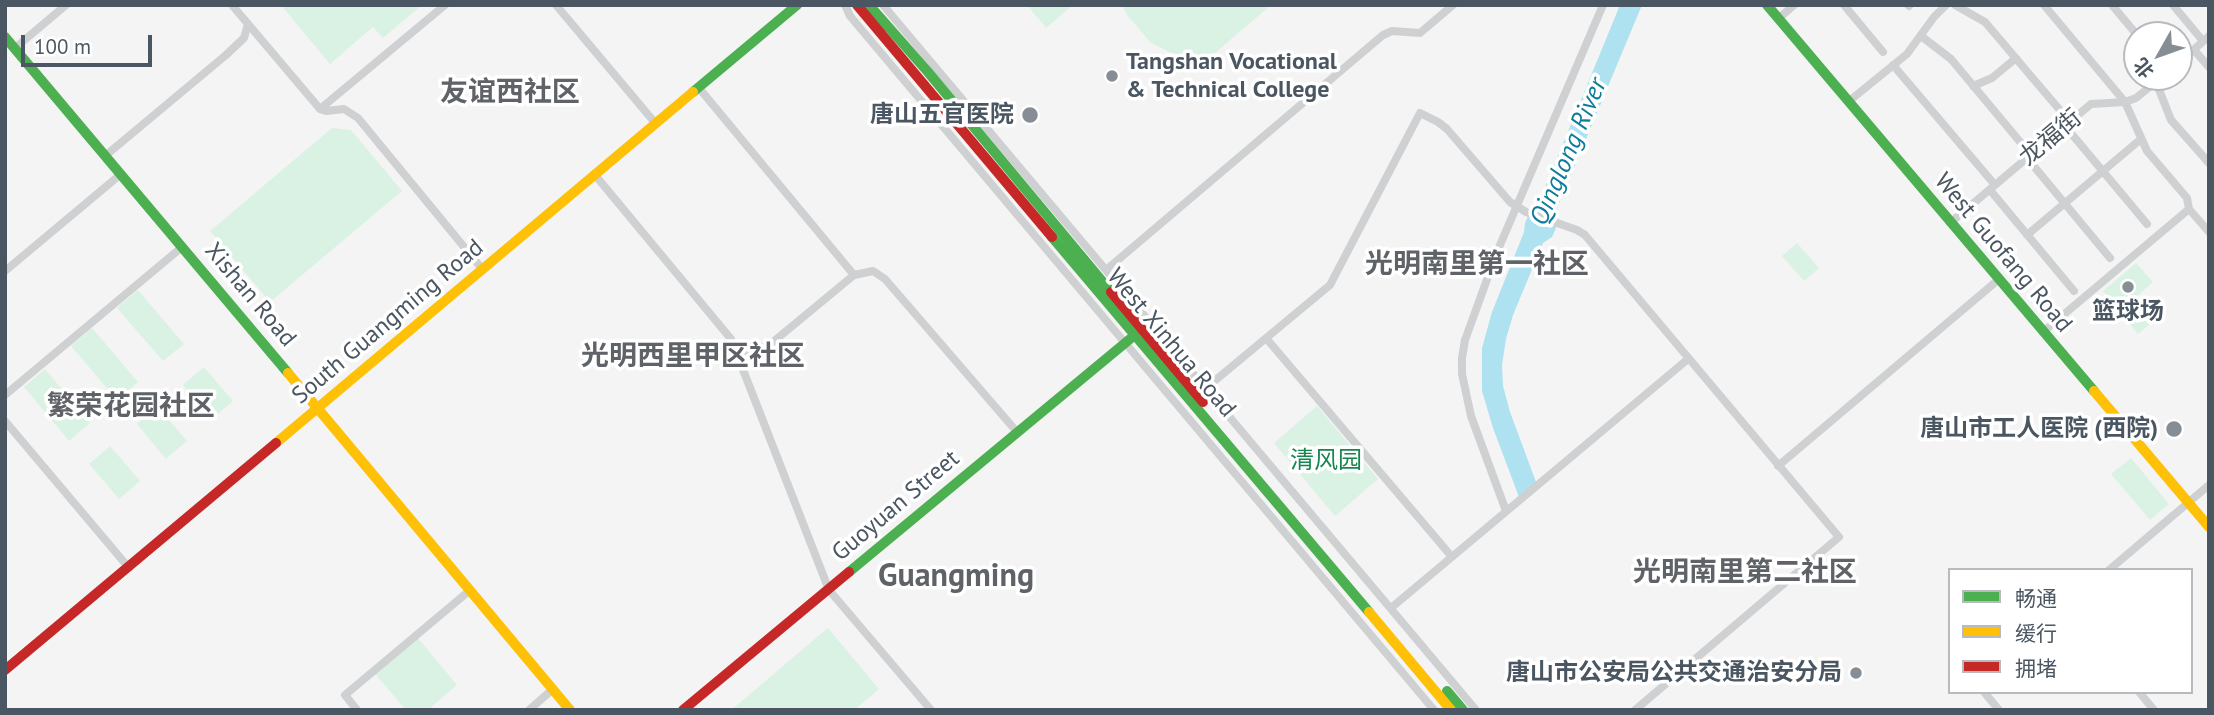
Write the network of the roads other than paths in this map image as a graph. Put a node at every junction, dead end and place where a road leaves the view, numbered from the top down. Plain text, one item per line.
1 (66, 5) edge
2 (232, 5) edge
3 (445, 5) edge
4 (556, 5) edge
5 (796, 5) edge
6 (845, 5) edge
7 (857, 5) edge
8 (869, 5) edge
9 (883, 5) edge
10 (1453, 5) edge
11 (1603, 5) edge
12 (1767, 5) edge
13 (1794, 5) edge
14 (1844, 5) edge
15 (1946, 5) edge
16 (1955, 5) edge
17 (2043, 5) edge
18 (2112, 5) edge
19 (2173, 5) edge
20 (1779, 19) junction
21 (2125, 21) edge
22 (248, 24) junction
23 (1921, 36) junction
24 (5, 37) edge
25 (2206, 39) edge
26 (15, 48) junction
27 (2194, 50) joint
28 (1883, 52) dead end
29 (2016, 58) junction
30 (1893, 65) junction
31 (2209, 67) edge
32 (1973, 86) junction
33 (699, 88) junction
34 (2145, 91) edge
35 (2162, 91) edge
36 (1848, 102) junction
37 (2125, 102) junction
38 (320, 109) junction
39 (656, 124) junction
40 (2068, 124) junction
41 (2141, 139) junction
42 (105, 156) junction
43 (2029, 157) junction
44 (2209, 163) edge
45 (2103, 171) junction
46 (121, 174) junction
47 (595, 176) junction
48 (1992, 188) junction
49 (2065, 204) junction
50 (1522, 209) junction
51 (2189, 209) junction
52 (1950, 223) junction
53 (2147, 224) dead end
54 (2209, 232) edge
55 (2028, 235) junction
56 (182, 247) junction
57 (2110, 257) dead end
58 (483, 270) junction
59 (1106, 270) junction
60 (5, 271) edge
61 (854, 275) junction
62 (1998, 279) junction
63 (2074, 291) dead end
64 (2043, 332) junction
65 (1136, 334) junction
66 (1266, 338) junction
67 (1125, 343) junction
68 (1688, 359) junction
69 (739, 360) junction
70 (1206, 388) junction
71 (5, 395) edge
72 (317, 410) junction
73 (5, 421) edge
74 (1017, 432) junction
75 (1778, 466) junction
76 (2209, 485) edge
77 (2188, 502) junction
78 (1510, 508) junction
79 (2209, 527) edge
80 (1451, 557) junction
81 (129, 568) junction
82 (2111, 568) edge
83 (469, 590) junction
84 (829, 590) junction
85 (1391, 608) junction
86 (5, 670) edge
87 (553, 689) junction
88 (1986, 694) edge
89 (2141, 694) edge
90 (357, 710) edge
91 (529, 710) edge
92 (570, 710) edge
93 (683, 710) edge
94 (931, 710) edge
95 (1434, 710) edge
96 (1451, 710) edge
97 (1463, 710) edge
98 (1476, 710) edge
99 (1635, 710) edge
100 (1999, 710) edge
101 (2154, 710) edge

1 - 26 street
2 - 22 street
3 - 38 street
4 - 39 street
5 - 33 main road, South Guangming Road
6 - 67 street, West Xinhua Road
7 - 65 main road, West Xinhua Road
8 - 97 main road, West Xinhua Road
9 - 59 street, West Xinhua Road
10 - 59 street
11 - 50 street
12 - 20 main road, West Guofang Road
13 - 20 street
14 - 28 street
15 - 23 street
16 - 29 street
17 - 37 street
18 - 21 street
19 - 25 street
20 - 36 main road, West Guofang Road
22 - 38 street
22 - 42 street
23 - 30 street
23 - 32 street
24 - 26 main road, Xishan Road
25 - 27 street
26 - 42 main road, Xishan Road
27 - 31 street
29 - 32 street
29 - 40 street
30 - 36 street
30 - 48 street
32 - 43 street
33 - 39 main road, South Guangming Road
33 - 61 street
34 - 37 street, 龙福街
35 - 44 street
36 - 52 main road, West Guofang Road
37 - 40 street, 龙福街
37 - 41 street
38 - 58 street
39 - 47 main road, South Guangming Road
40 - 43 street, 龙福街
40 - 45 street
41 - 45 street
41 - 51 street
42 - 46 main road, Xishan Road
43 - 48 street, 龙福街
43 - 49 street
45 - 49 street
45 - 53 street
46 - 56 main road, Xishan Road
46 - 60 street
47 - 58 main road, South Guangming Road
47 - 69 street
48 - 52 street, 龙福街
48 - 55 street
49 - 55 street
49 - 57 street
50 - 66 street
50 - 68 street
50 - 78 street
51 - 54 street
51 - 64 street
52 - 62 main road, West Guofang Road
55 - 63 street
56 - 71 street
56 - 72 main road, Xishan Road
58 - 72 main road, South Guangming Road
59 - 70 street, West Xinhua Road
61 - 69 street
61 - 74 street
62 - 64 main road, West Guofang Road
62 - 75 street
64 - 77 main road, West Guofang Road
65 - 67 main road, Guoyuan Street
65 - 96 main road, West Xinhua Road
66 - 70 street
66 - 80 street
67 - 74 main road, Guoyuan Street
67 - 95 street, West Xinhua Road
68 - 75 street
68 - 78 street
69 - 84 street
70 - 85 street, West Xinhua Road
72 - 81 main road, South Guangming Road
72 - 83 main road, Xishan Road
73 - 81 street
74 - 84 main road, Guoyuan Street
75 - 99 street
76 - 77 street
77 - 79 main road, West Guofang Road
77 - 82 street
78 - 80 street
80 - 85 street
81 - 86 main road, South Guangming Road
83 - 87 main road, Xishan Road
83 - 90 street
84 - 93 main road, Guoyuan Street
84 - 94 street
85 - 98 street, West Xinhua Road
87 - 91 street
87 - 92 main road, Xishan Road
88 - 100 street
89 - 101 street

